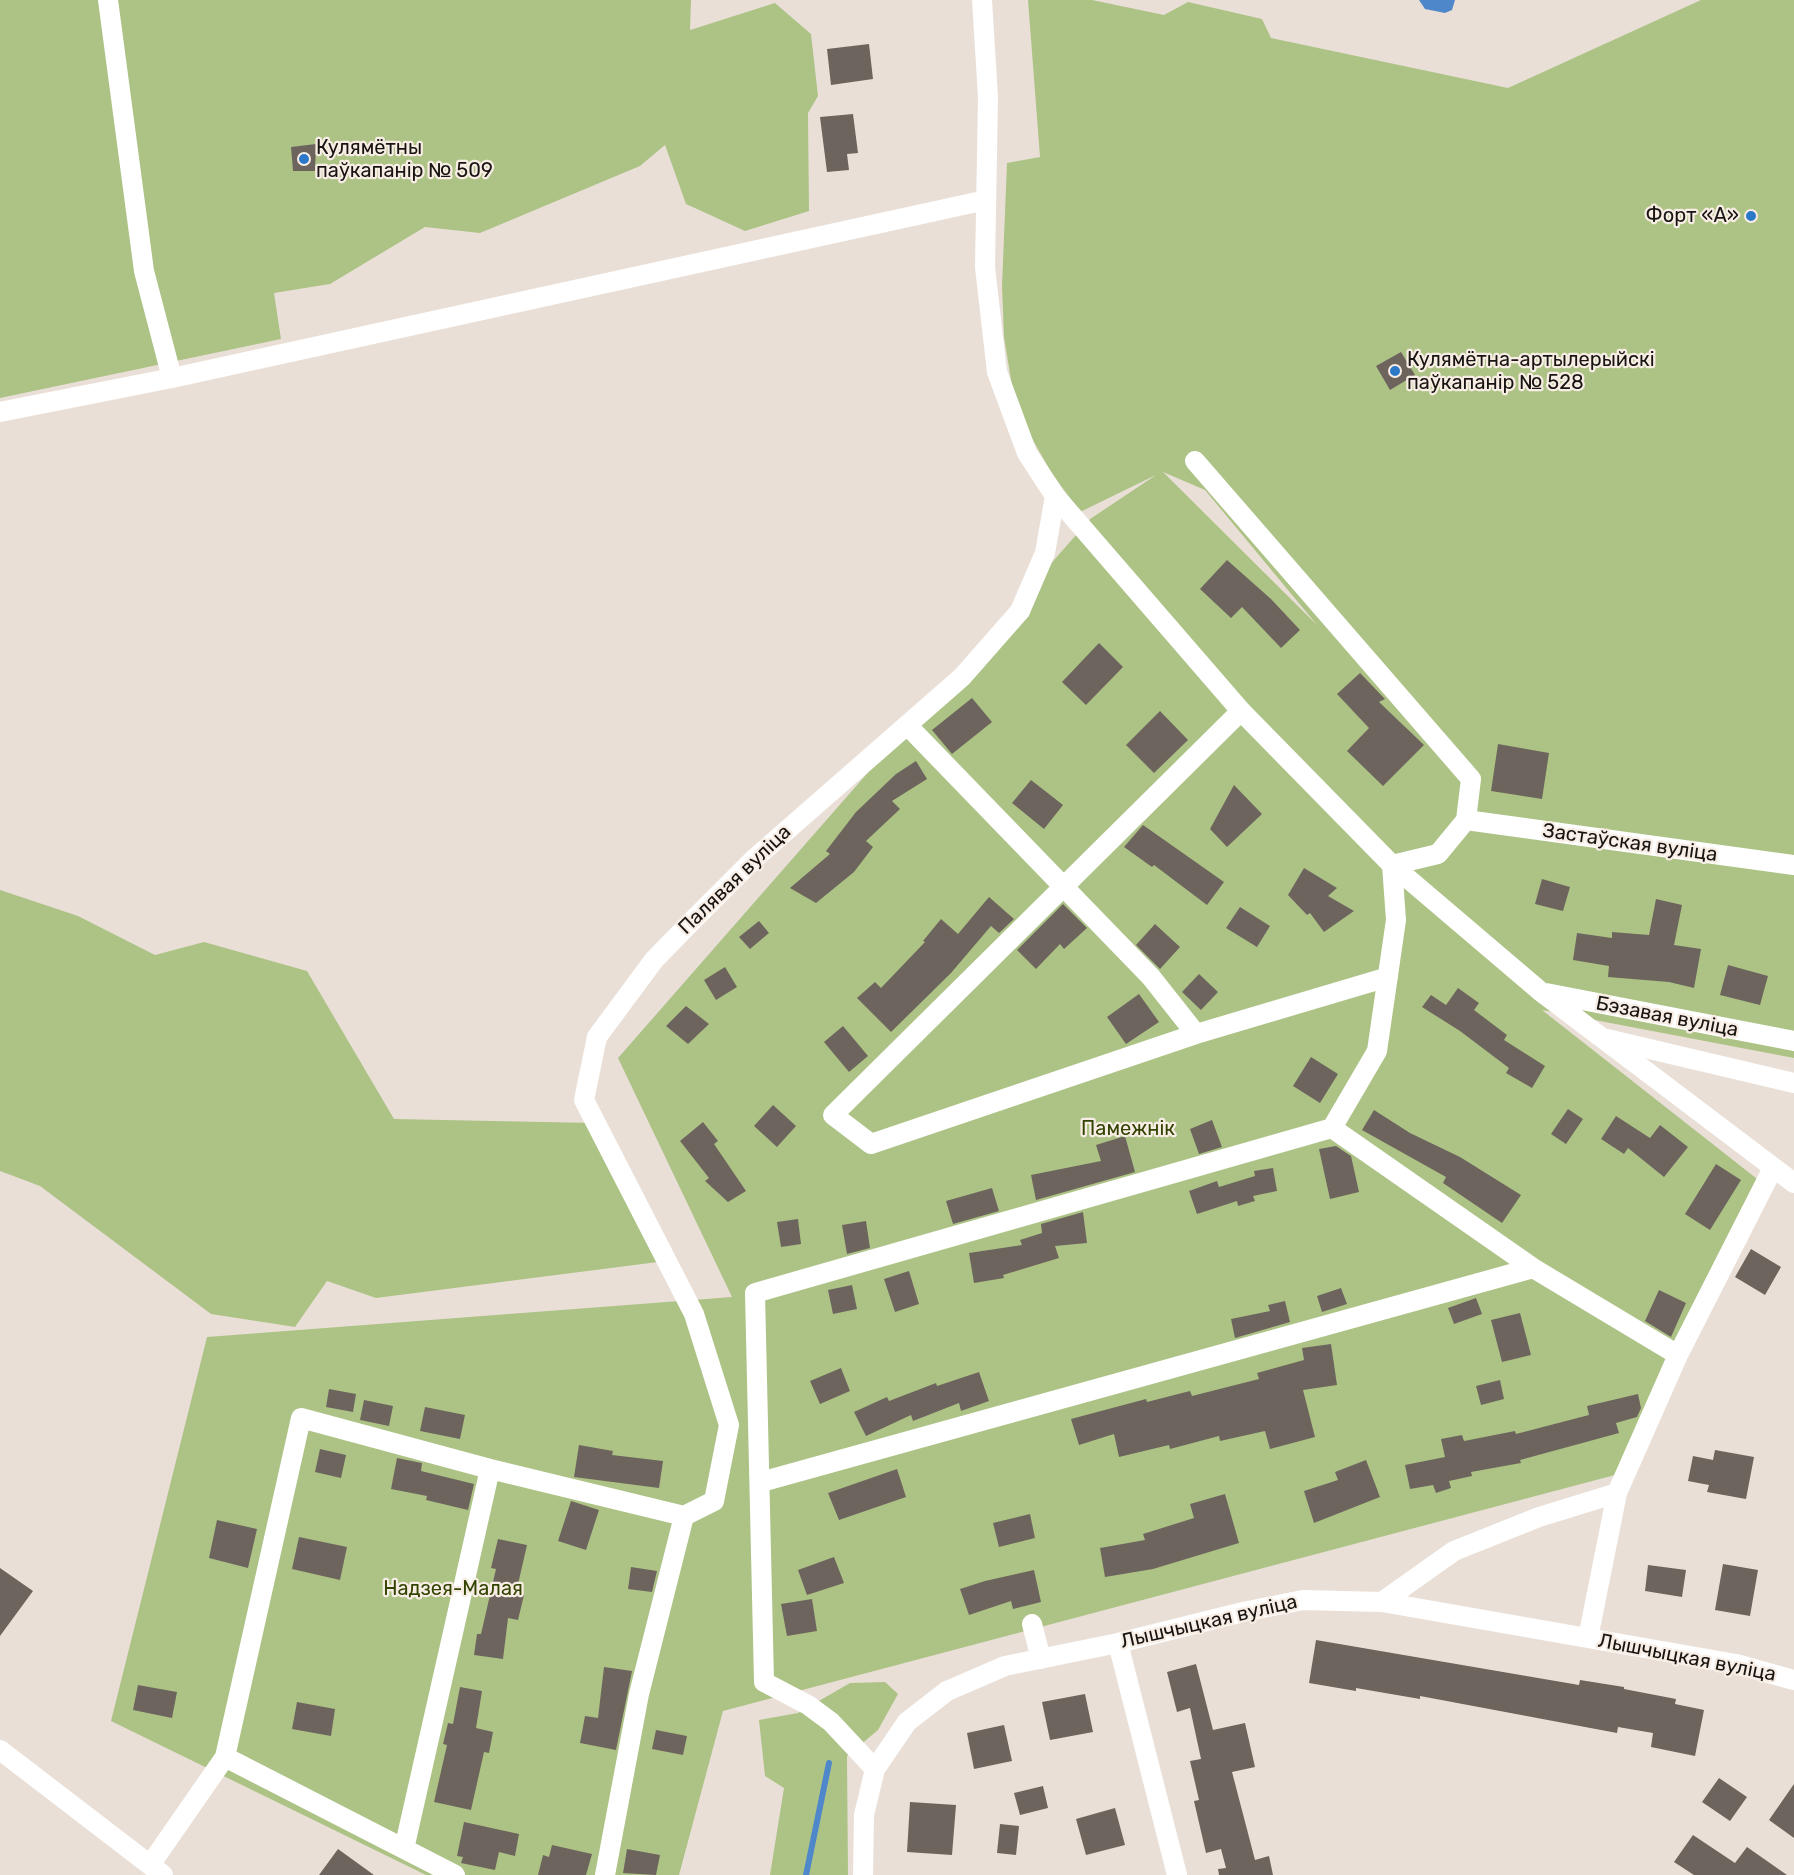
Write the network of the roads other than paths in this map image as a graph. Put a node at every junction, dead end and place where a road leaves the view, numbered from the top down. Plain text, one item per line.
1 (108, 0) edge
2 (982, 0) edge
3 (986, 200) junction
4 (172, 378) junction
5 (0, 412) edge
6 (1195, 461) dead end
7 (1055, 496) junction
8 (1241, 711) junction
9 (907, 725) junction
10 (1466, 820) junction
11 (1392, 865) junction
12 (1794, 866) edge
13 (1063, 887) junction
14 (1388, 977) junction
15 (1540, 991) junction
16 (1196, 1034) junction
17 (1598, 1037) junction
18 (1794, 1041) edge
19 (1794, 1083) edge
20 (1332, 1128) junction
21 (1773, 1168) junction
22 (1794, 1183) edge
23 (1533, 1268) junction
24 (1678, 1355) junction
25 (490, 1469) junction
26 (761, 1482) junction
27 (1617, 1493) junction
28 (684, 1516) junction
29 (1382, 1602) junction
30 (1032, 1624) dead end
31 (1588, 1638) junction
32 (1118, 1643) junction
33 (1041, 1659) junction
34 (1794, 1680) edge
35 (0, 1750) edge
36 (225, 1757) junction
37 (875, 1769) junction
38 (404, 1849) junction
39 (156, 1870) edge
40 (455, 1875) edge
41 (605, 1875) edge
42 (863, 1875) edge
43 (1177, 1875) edge

1 - 4 street
2 - 3 street
3 - 4 street
3 - 7 street
4 - 5 street
6 - 10 street
7 - 8 street
7 - 9 street, Палявая вуліца
8 - 11 street
8 - 13 street
9 - 13 street
9 - 28 street, Палявая вуліца
10 - 11 street
10 - 12 street, Застаўская вуліца
11 - 14 street
11 - 15 street
13 - 16 street
13 - 16 street
14 - 16 street
14 - 20 street
15 - 17 street
15 - 18 street, Бэзавая вуліца
17 - 19 street
17 - 21 street
20 - 23 street
20 - 26 street
21 - 22 street
21 - 24 street
23 - 24 street
23 - 26 street
24 - 27 street
25 - 28 street
25 - 36 street
25 - 38 street
26 - 37 street
27 - 29 street
27 - 31 street
28 - 41 street
29 - 31 street, Лышчыцкая вуліца
29 - 32 street, Лышчыцкая вуліца
30 - 33 street
31 - 34 street, Лышчыцкая вуліца
32 - 33 street, Лышчыцкая вуліца
32 - 43 street
33 - 37 street, Лышчыцкая вуліца
35 - 39 street
36 - 38 street
36 - 39 street
37 - 42 street, Лышчыцкая вуліца
38 - 40 street

